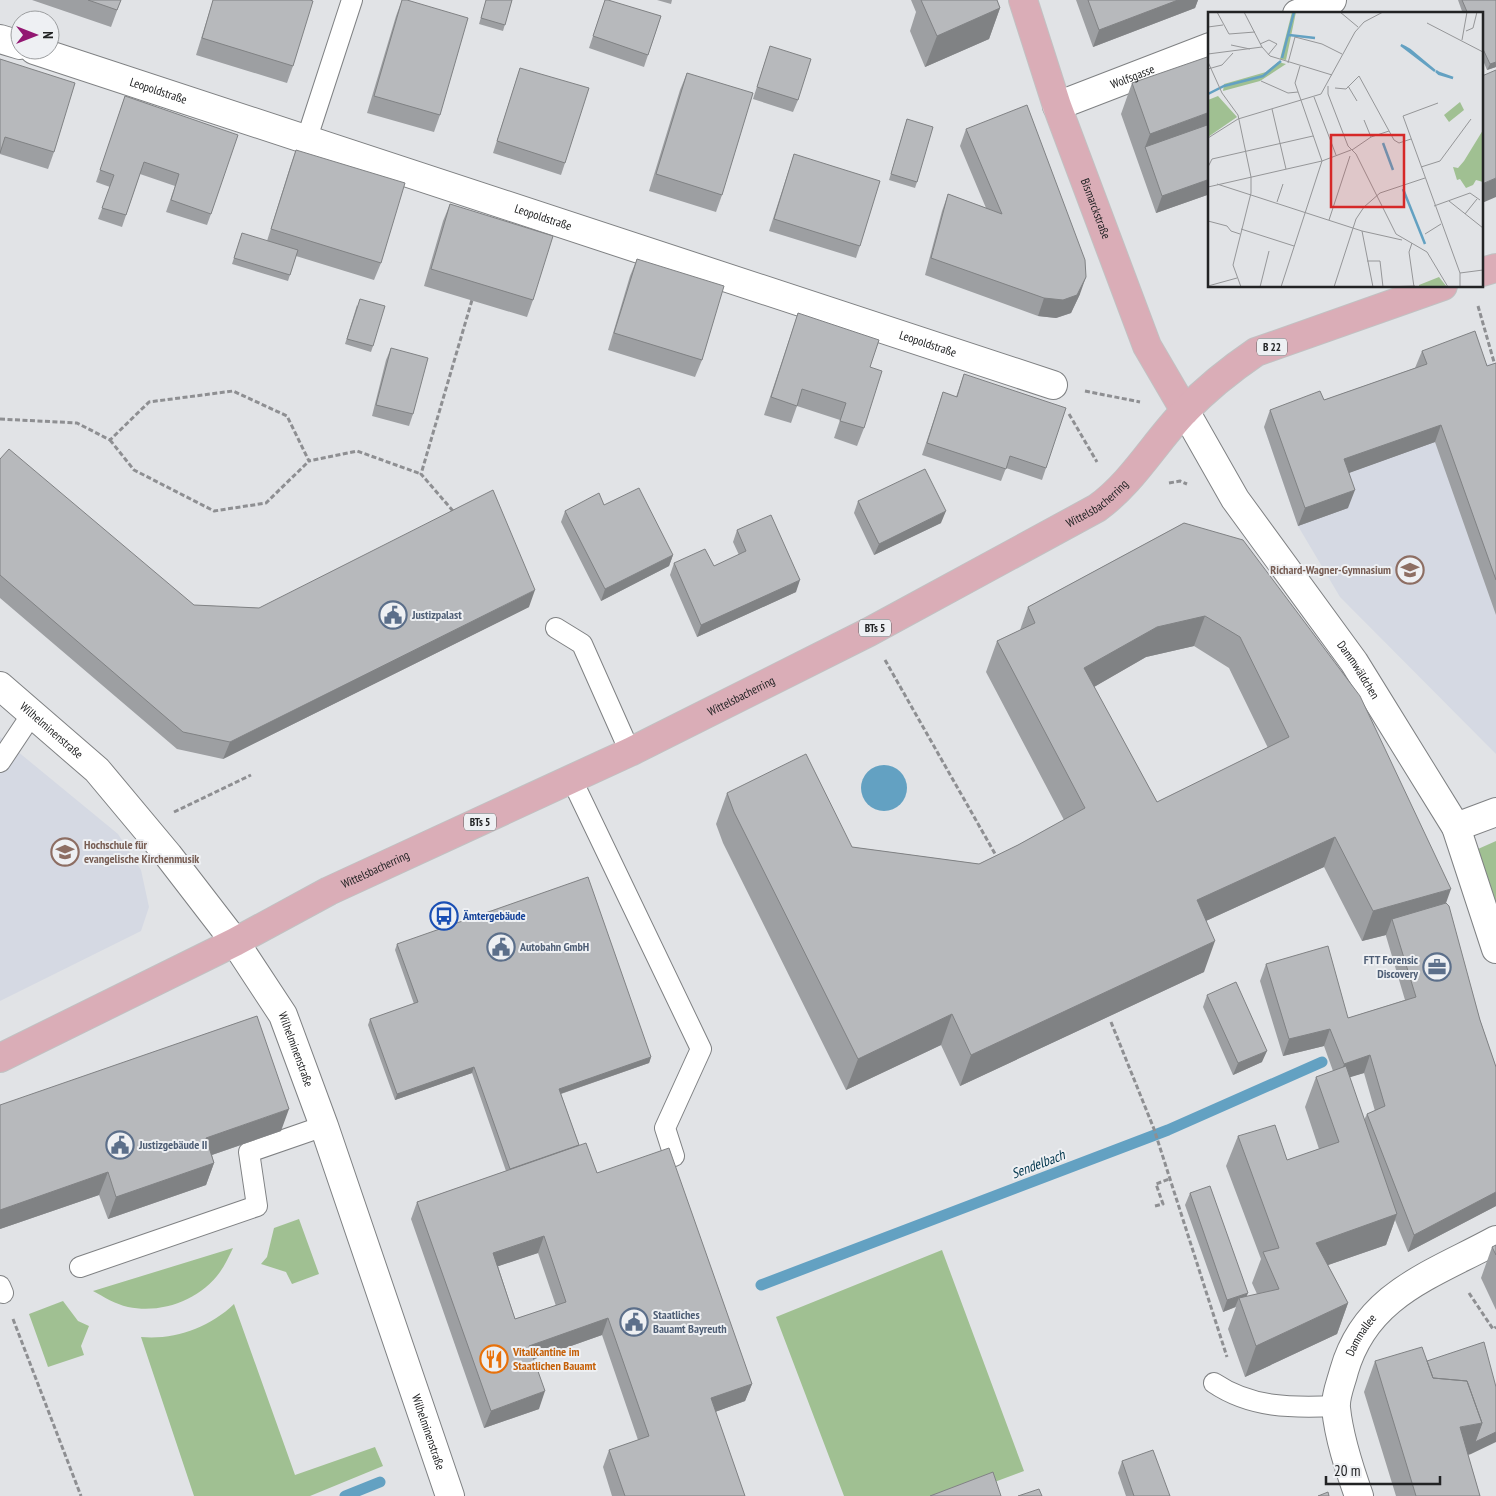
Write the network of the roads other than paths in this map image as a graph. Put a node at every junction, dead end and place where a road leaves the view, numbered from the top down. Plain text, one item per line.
1 (352, 0) edge
2 (1023, 0) edge
3 (1332, 0) edge
4 (1302, 12) edge
5 (1208, 48) edge
6 (60, 58) edge
7 (1057, 106) junction
8 (307, 138) junction
9 (1437, 288) edge
10 (1052, 385) road end
11 (1185, 411) junction
12 (556, 628) dead end
13 (0, 686) edge
14 (32, 714) junction
15 (630, 752) junction
16 (0, 762) edge
17 (572, 780) junction
18 (1496, 812) edge
19 (1456, 827) junction
20 (235, 942) junction
21 (1496, 949) edge
22 (0, 1058) edge
23 (324, 1126) junction
24 (674, 1156) edge
25 (1496, 1240) edge
26 (80, 1267) dead end
27 (1214, 1383) dead end
28 (1336, 1406) junction
29 (450, 1496) edge
30 (1359, 1496) edge

1 - 8 lane
2 - 7 main road, Bismarckstraße
3 - 4 street
5 - 7 street, Wolfsgasse
6 - 8 street, Leopoldstraße
7 - 11 main road, Bismarckstraße
8 - 10 street, Leopoldstraße
9 - 11 main road, Wittelsbacherring / B 22
11 - 15 main road, Wittelsbacherring / BTs 5
11 - 19 street, Dammwäldchen
12 - 15 lane
13 - 14 street, Wilhelminenstraße
14 - 16 lane
14 - 20 street, Wilhelminenstraße
15 - 17 main road, Wittelsbacherring / BTs 5
17 - 20 main road, Wittelsbacherring / BTs 5
17 - 24 lane
18 - 19 street
19 - 21 street, Dammwäldchen
20 - 22 main road, Wittelsbacherring
20 - 23 street, Wilhelminenstraße
23 - 26 lane
23 - 29 street, Wilhelminenstraße
25 - 28 street, Dammallee
27 - 28 lane
28 - 30 street, Dammallee

